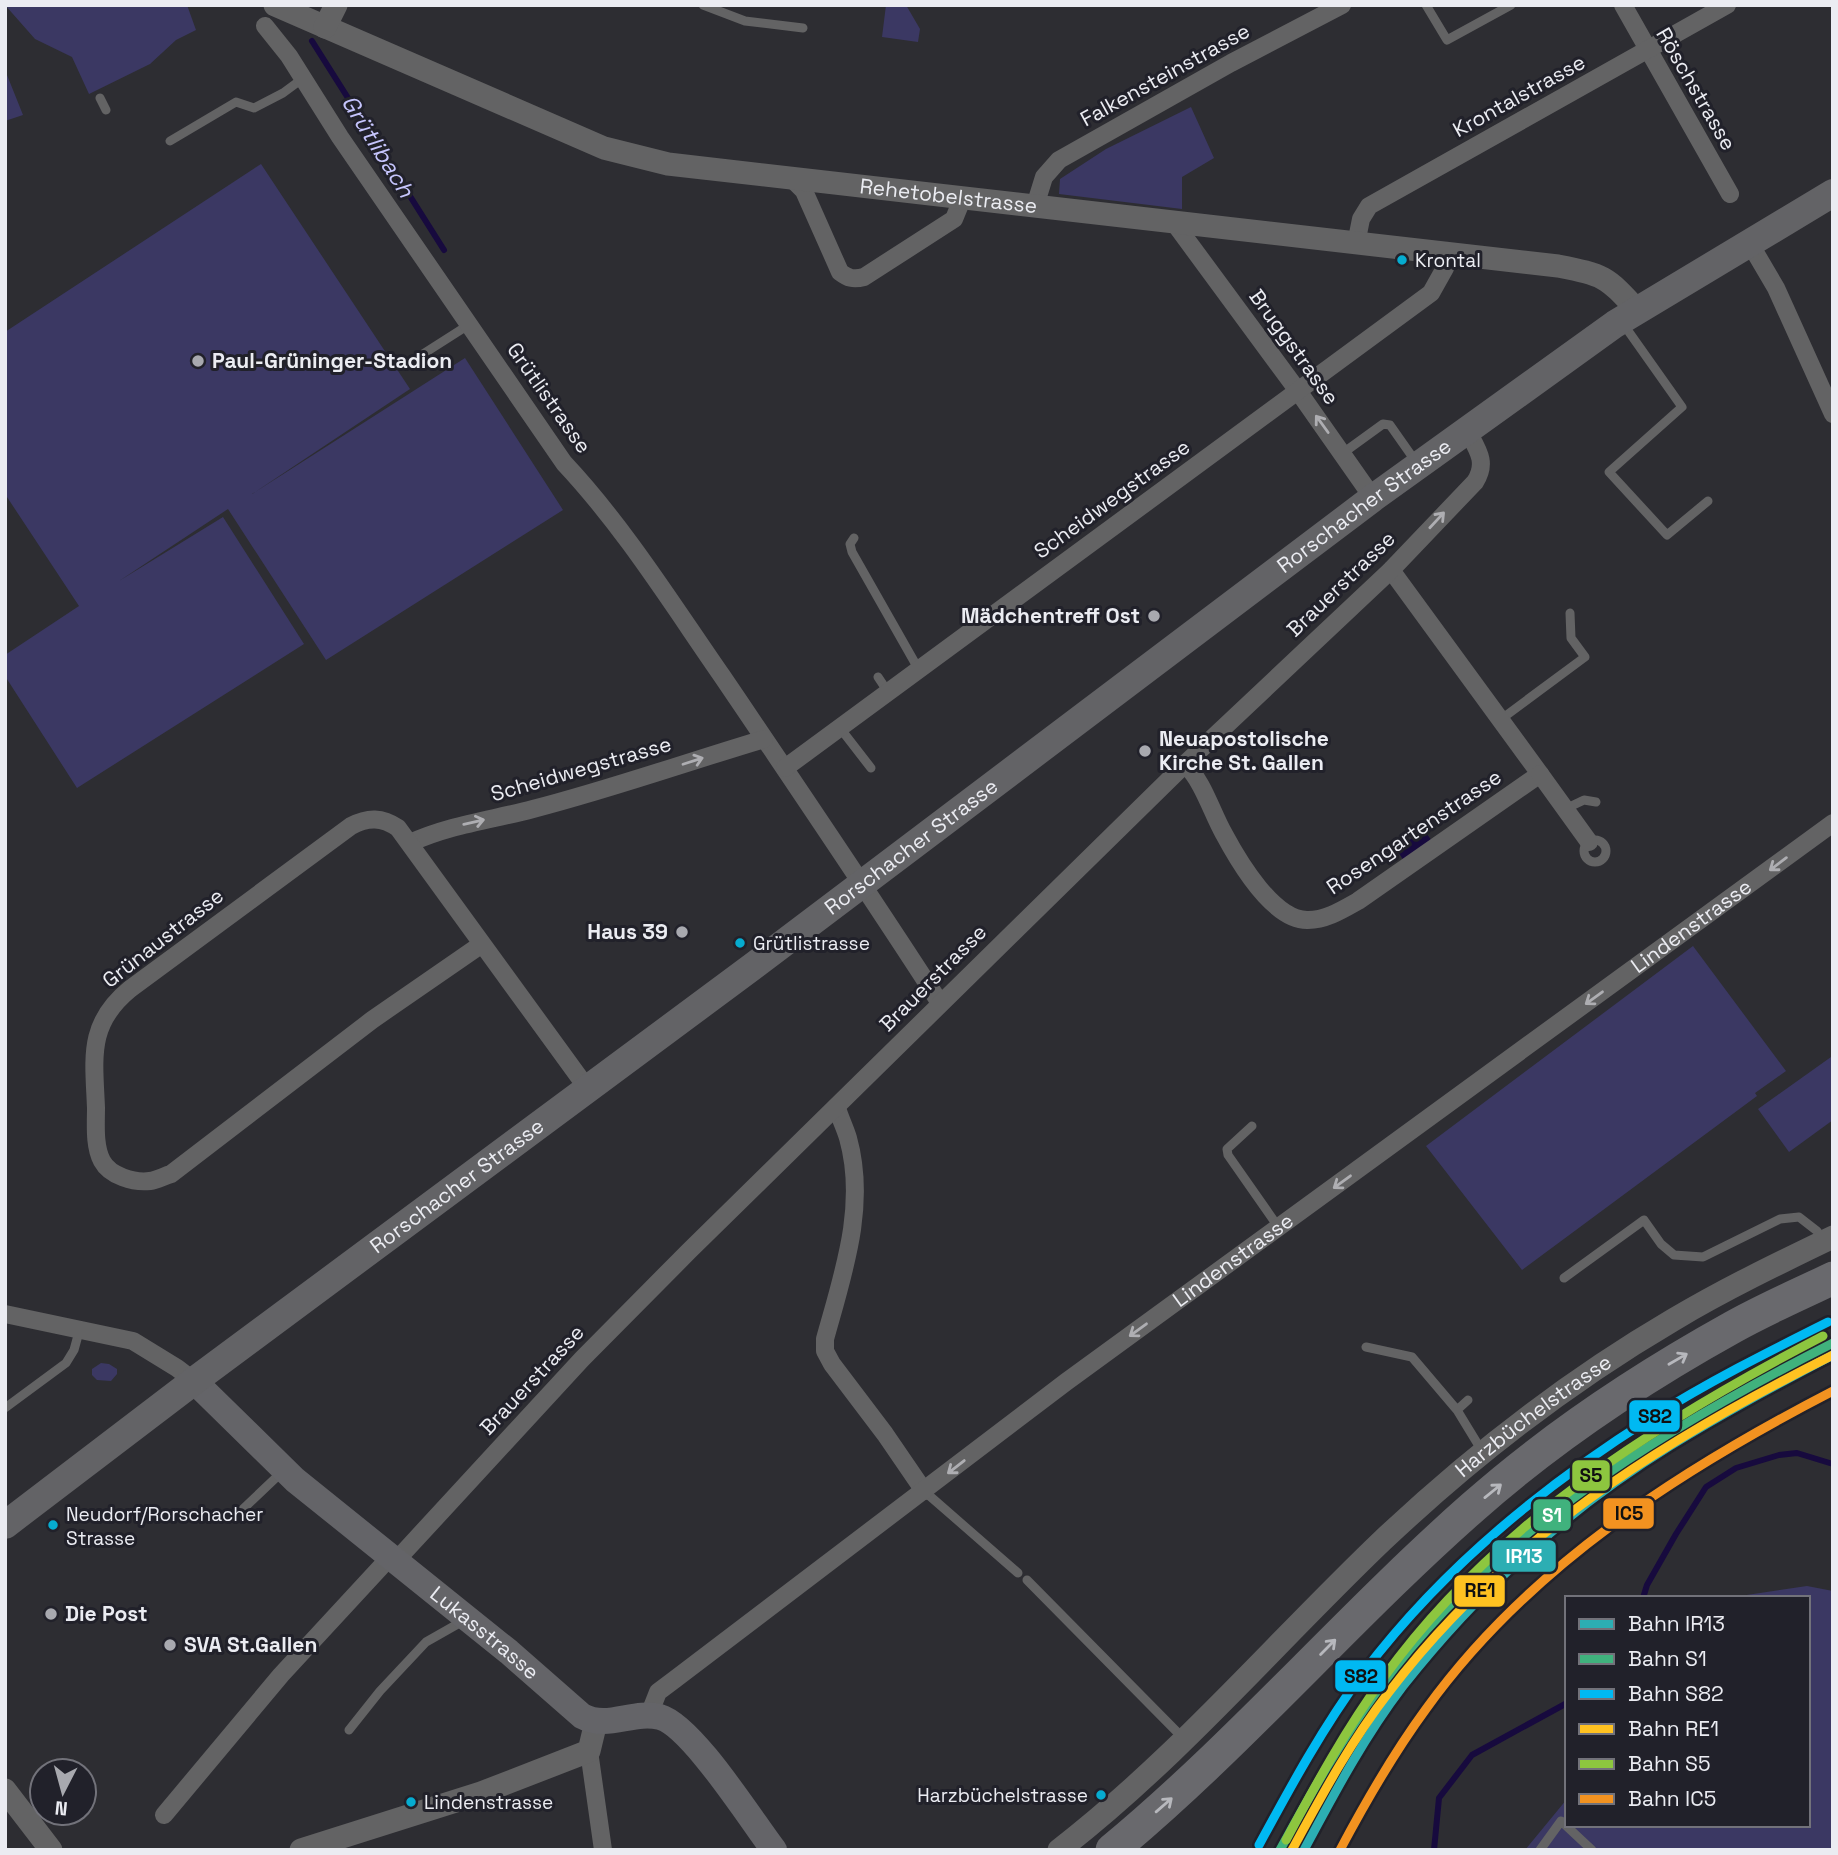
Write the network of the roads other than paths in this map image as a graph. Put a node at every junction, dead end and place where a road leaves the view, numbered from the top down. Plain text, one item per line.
1 (336, 5) edge
2 (702, 5) edge
3 (1342, 5) edge
4 (1426, 5) edge
5 (1511, 5) edge
6 (1623, 5) edge
7 (1727, 5) edge
8 (270, 15) edge
9 (325, 27) junction
10 (803, 28) dead end
11 (1648, 50) junction
12 (302, 79) junction
13 (100, 98) dead end
14 (106, 110) dead end
15 (170, 141) dead end
16 (792, 179) junction
17 (1833, 193) edge
18 (1730, 194) dead end
19 (963, 197) junction
20 (1035, 206) junction
21 (1175, 224) junction
22 (1749, 242) junction
23 (1356, 244) junction
24 (1447, 253) junction
25 (1629, 315) junction
26 (470, 324) junction
27 (412, 361) dead end
28 (1298, 391) junction
29 (1833, 414) edge
30 (1467, 430) junction
31 (1343, 453) junction
32 (1418, 467) junction
33 (1373, 498) junction
34 (1708, 500) dead end
35 (854, 538) dead end
36 (1391, 570) junction
37 (1570, 613) dead end
38 (919, 670) junction
39 (1500, 720) junction
40 (840, 728) junction
41 (764, 739) junction
42 (1185, 764) junction
43 (785, 768) junction
44 (871, 768) dead end
45 (1540, 774) junction
46 (1596, 802) dead end
47 (1566, 809) junction
48 (1833, 823) edge
49 (1589, 842) dead end
50 (410, 843) junction
51 (863, 883) junction
52 (482, 944) junction
53 (940, 1003) junction
54 (587, 1088) junction
55 (837, 1108) junction
56 (1252, 1126) dead end
57 (1279, 1228) junction
58 (1828, 1239) edge
59 (1564, 1278) dead end
60 (1833, 1278) edge
61 (5, 1314) edge
62 (80, 1328) junction
63 (1366, 1347) dead end
64 (194, 1381) junction
65 (1468, 1400) dead end
66 (5, 1408) edge
67 (1457, 1410) junction
68 (1483, 1453) junction
69 (284, 1469) junction
70 (924, 1492) junction
71 (243, 1509) dead end
72 (5, 1525) edge
73 (393, 1558) junction
74 (1018, 1573) dead end
75 (1027, 1580) dead end
76 (468, 1618) junction
77 (649, 1715) junction
78 (596, 1722) junction
79 (349, 1730) dead end
80 (1184, 1739) junction
81 (589, 1751) junction
82 (5, 1790) edge
83 (164, 1815) dead end
84 (1565, 1825) edge
85 (1567, 1827) edge
86 (51, 1850) edge
87 (301, 1850) edge
88 (603, 1850) edge
89 (774, 1850) edge
90 (1059, 1850) edge
91 (1112, 1850) edge
92 (1540, 1850) edge
93 (1591, 1850) edge

1 - 9 street
2 - 10 lane
3 - 20 street, Falkensteinstrasse
4 - 5 lane
6 - 11 street, Röschstrasse
7 - 11 street, Krontalstrasse
8 - 9 street, Rehetobelstrasse
8 - 12 street, Grütlistrasse
9 - 16 street, Rehetobelstrasse
11 - 18 street, Röschstrasse
11 - 23 street, Krontalstrasse
12 - 15 lane
12 - 26 street, Grütlistrasse
13 - 14 lane
16 - 19 street, Rehetobelstrasse
16 - 19 street
17 - 22 main road, Rorschacher Strasse
19 - 20 street, Rehetobelstrasse
20 - 21 street, Rehetobelstrasse
21 - 23 street, Rehetobelstrasse
21 - 28 street, Bruggstrasse
22 - 25 main road, Rorschacher Strasse
22 - 29 street
23 - 24 street, Rehetobelstrasse
24 - 25 street, Rehetobelstrasse
24 - 28 street, Scheidwegstrasse
25 - 30 main road, Rorschacher Strasse
25 - 34 lane
26 - 27 lane
26 - 41 street, Grütlistrasse
31 -> 28 street, Bruggstrasse
28 - 38 street, Scheidwegstrasse
30 - 32 main road, Rorschacher Strasse
36 -> 30 street, Brauerstrasse
31 - 32 lane
31 - 33 street, Bruggstrasse
32 - 33 main road, Rorschacher Strasse
33 - 51 main road, Rorschacher Strasse
35 - 38 lane
36 - 39 street
36 - 42 street, Brauerstrasse
37 - 39 lane
38 - 40 street, Scheidwegstrasse
39 - 45 street
40 - 43 street, Scheidwegstrasse
40 - 44 lane
41 - 43 street, Grütlistrasse
50 -> 41 street, Scheidwegstrasse
42 - 45 street, Rosengartenstrasse
42 - 53 street, Brauerstrasse
43 - 51 street, Grütlistrasse
45 - 47 street
46 - 47 lane
47 - 49 street
48 -> 57 street, Lindenstrasse
50 - 52 street, Grünaustrasse
50 - 52 street, Grünaustrasse
51 - 53 street, Grütlistrasse
51 - 54 main road, Rorschacher Strasse
52 - 54 street, Grünaustrasse
53 - 55 street, Brauerstrasse
54 - 64 main road, Rorschacher Strasse
55 - 70 street
55 - 73 street, Brauerstrasse
56 - 57 lane
57 -> 70 street, Lindenstrasse
58 - 59 lane
58 - 68 street, Harzbüchelstrasse
91 -> 60 highway
61 - 62 street
62 - 64 street
62 - 66 lane
63 - 67 lane
64 - 69 main road, Lukasstrasse
64 - 72 main road, Rorschacher Strasse
65 - 67 lane
67 - 68 lane
68 - 80 street, Harzbüchelstrasse
69 - 71 lane
69 - 73 main road, Lukasstrasse
70 - 74 lane
70 - 77 street, Lindenstrasse
73 - 76 main road, Lukasstrasse
73 - 83 street, Brauerstrasse
75 - 80 lane
76 - 78 main road, Lukasstrasse
76 - 79 lane
77 - 78 main road
77 - 89 main road
78 - 81 street
80 - 90 street, Harzbüchelstrasse
81 - 87 street
81 - 88 street
82 - 86 street
84 - 92 lane
85 - 93 lane

